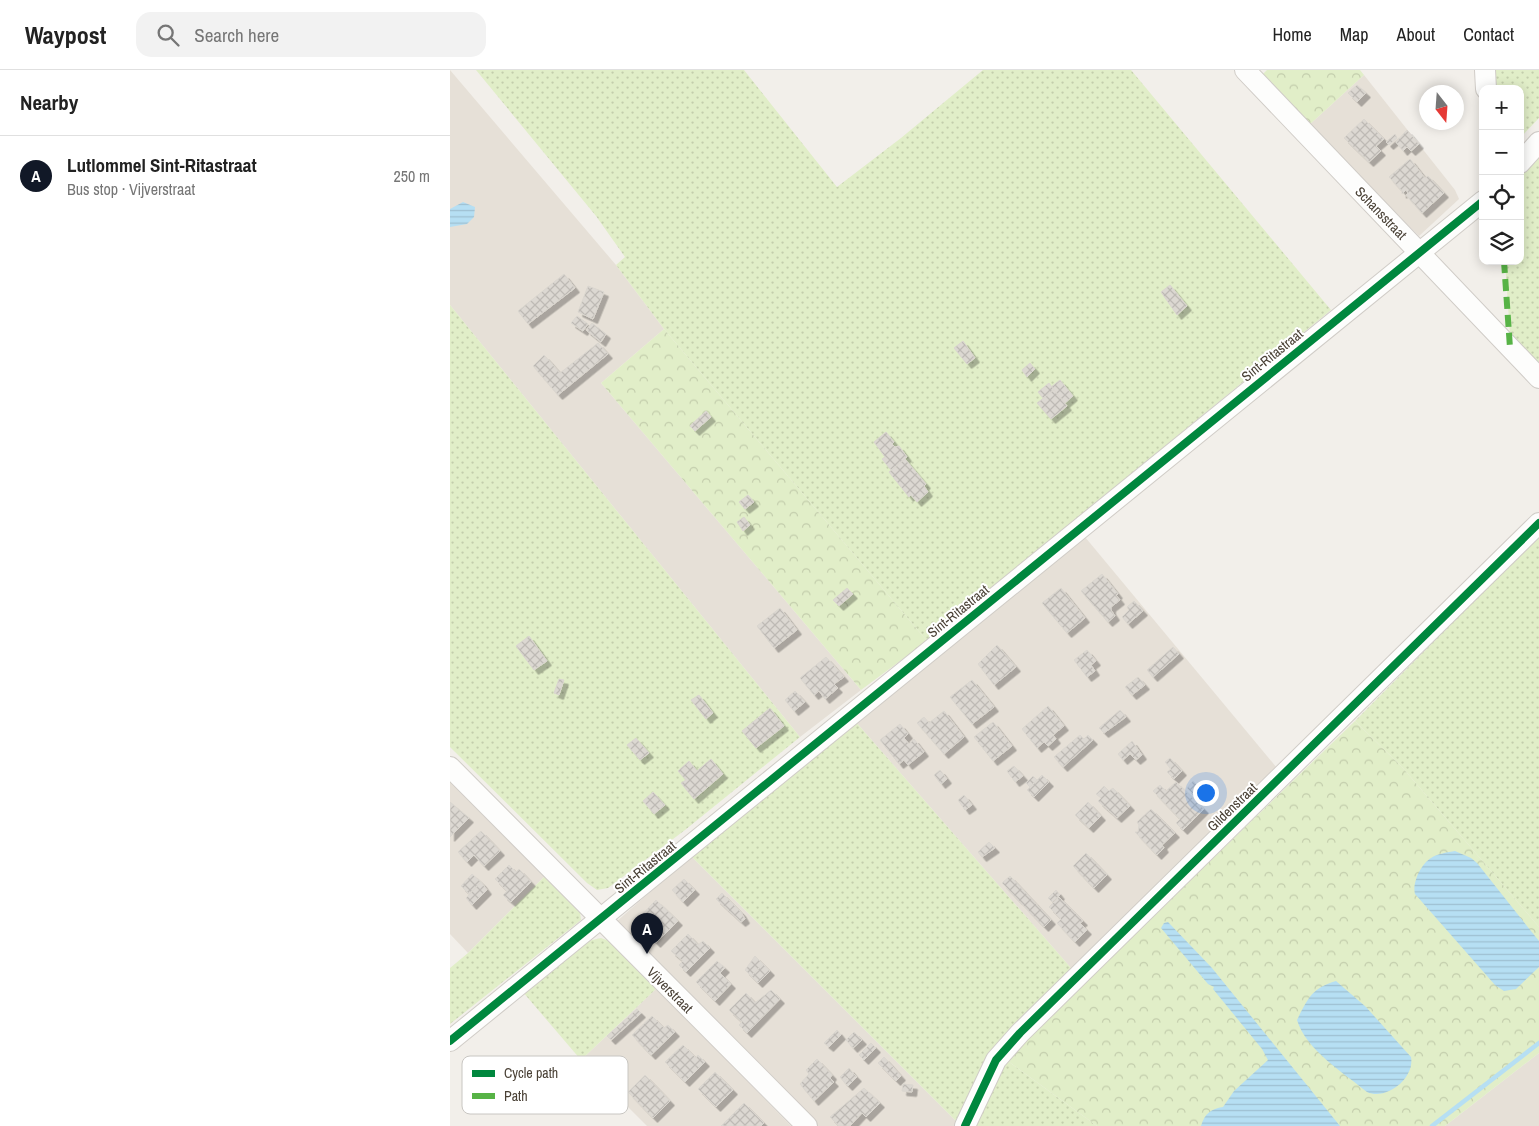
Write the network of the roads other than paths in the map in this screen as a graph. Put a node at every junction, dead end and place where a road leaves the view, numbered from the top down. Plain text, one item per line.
1 (1245, 70) edge
2 (1485, 70) edge
3 (1486, 85) edge
4 (1539, 142) edge
5 (1524, 159) edge
6 (1479, 204) edge
7 (1419, 252) junction
8 (1539, 378) edge
9 (1539, 524) edge
10 (450, 767) edge
11 (600, 920) junction
12 (450, 1042) edge
13 (807, 1126) edge
14 (965, 1126) edge

1 - 7 street, Schansstraat
2 - 3 street
4 - 5 street
6 - 7 street, Sint-Ritastraat
7 - 8 street, Schansstraat
7 - 11 street, Sint-Ritastraat
9 - 14 street, Gildenstraat
10 - 11 street, Vijverstraat
11 - 12 street, Sint-Ritastraat
11 - 13 street, Vijverstraat

